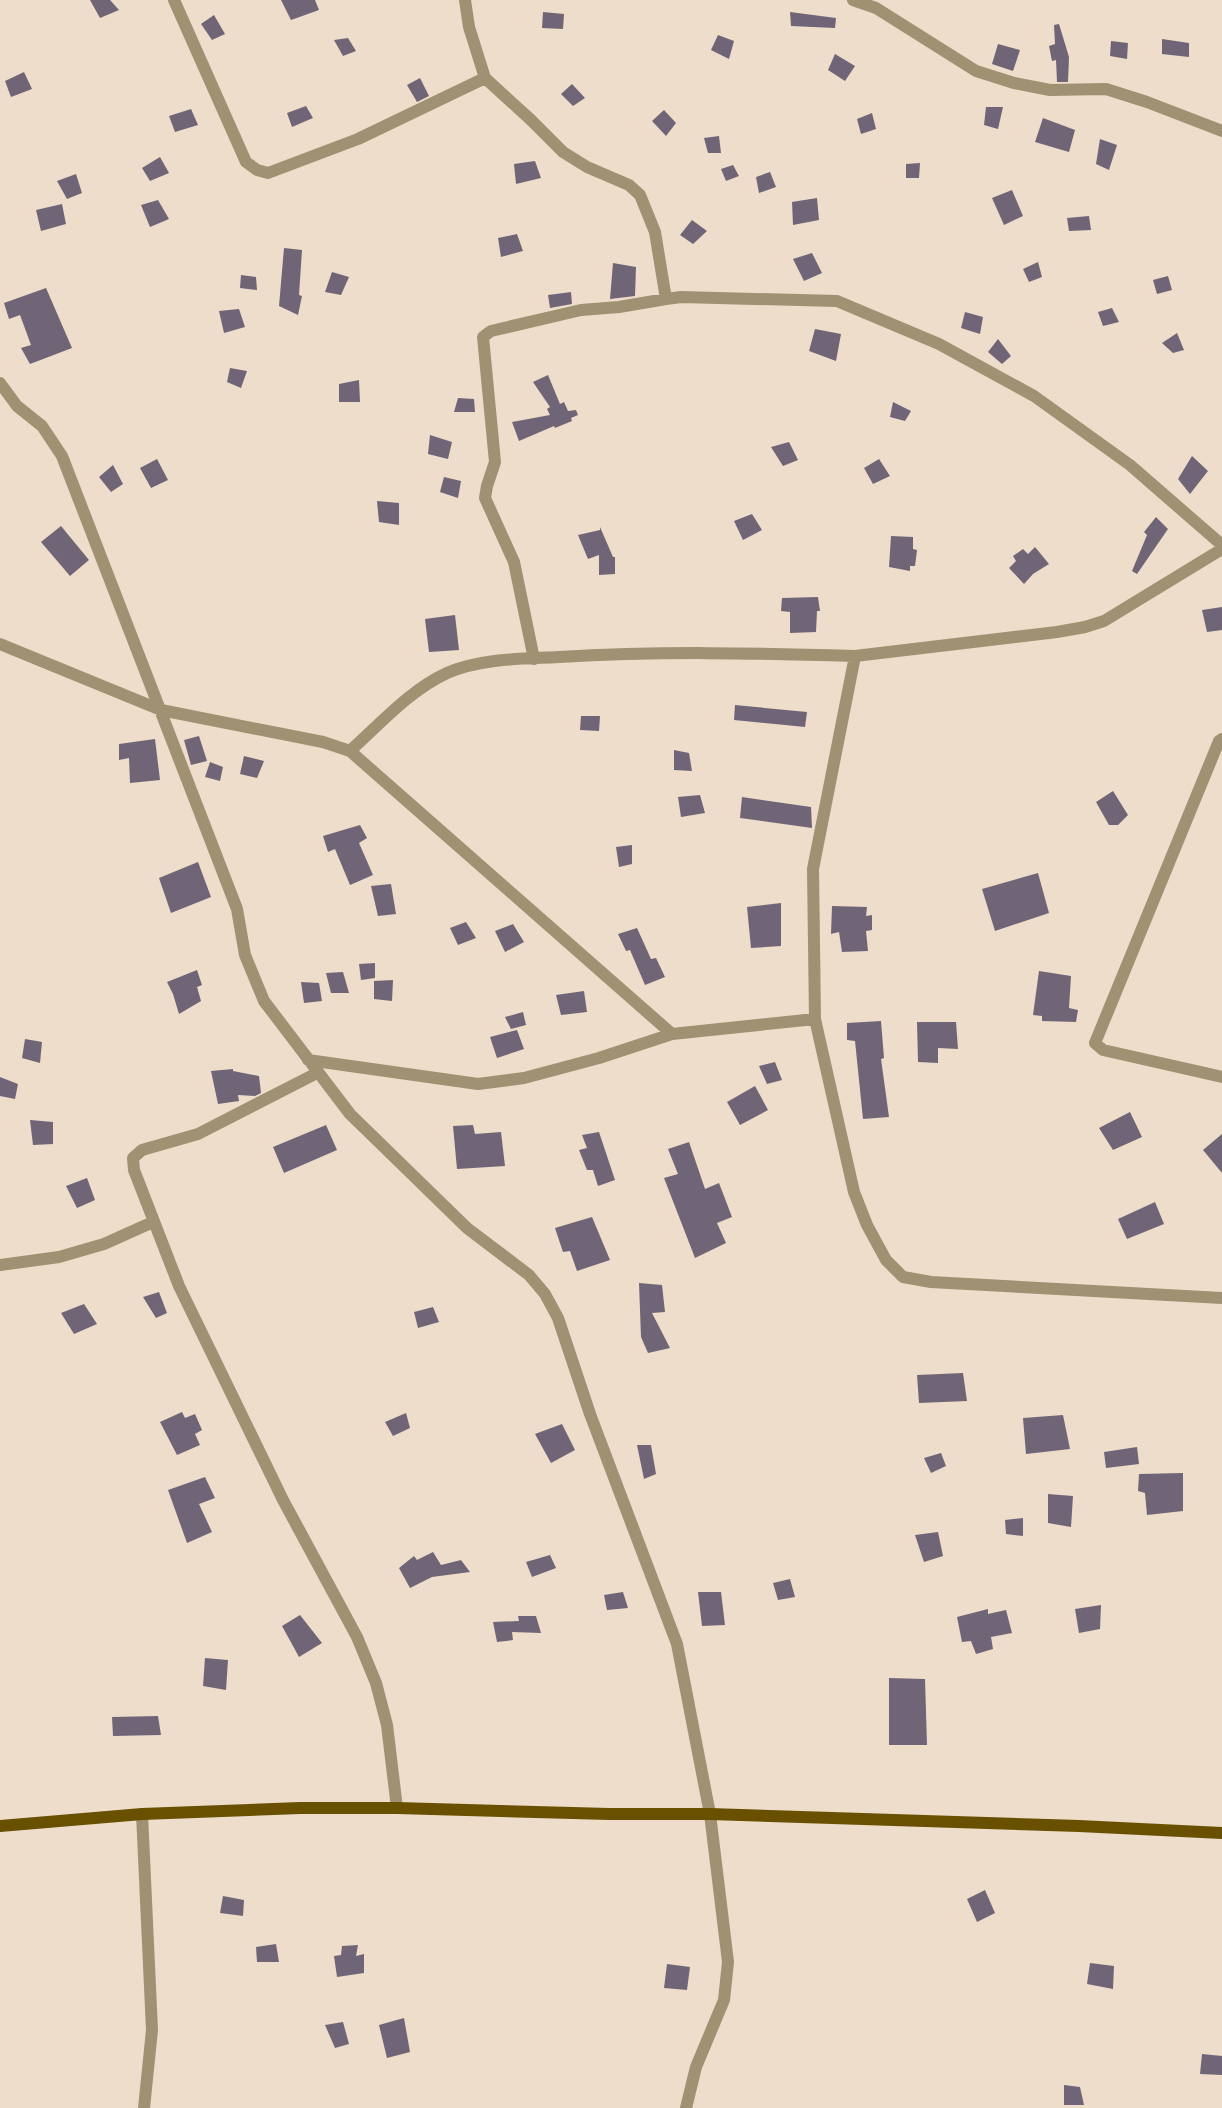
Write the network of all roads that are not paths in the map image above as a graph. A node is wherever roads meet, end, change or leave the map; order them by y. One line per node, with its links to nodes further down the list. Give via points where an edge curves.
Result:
1 (174, 0): 4 (street, via 246,162 256,170 268,173 358,139)
2 (465, 0): 4 (street, via 469,27)
3 (853, 0): 5 (street, via 876,8 976,71 1050,90 1106,90 1148,102)
4 (485, 78): 6 (street, via 563,152 587,167 629,185 640,195 654,232)
5 (1222, 131)
6 (666, 298): 8 (street, via 837,301 939,344 1034,396 1130,465); 11 (street, via 581,310 491,331 483,337 496,462 485,498 514,562)
7 (0, 384): 12 (street, via 17,406 42,426 62,456)
8 (1222, 547): 10 (street, via 1104,621 1085,627)
9 (0, 644): 12 (street)
10 (855, 656): 11 (street, via 686,653); 15 (street, via 812,869)
11 (534, 659): 14 (street, via 481,663 448,673 419,689)
12 (161, 710): 14 (street, via 323,742); 17 (street, via 237,909 245,955 264,1001)
13 (1222, 739): 19 (street, via 1095,1043 1103,1050)
14 (350, 751): 16 (street)
15 (815, 1019): 16 (street); 22 (street, via 854,1192 886,1260 903,1277 931,1282)
16 (672, 1034): 17 (street, via 524,1078 478,1084)
17 (308, 1060): 18 (street)
18 (317, 1073): 20 (street, via 198,1134 142,1150 133,1158 134,1170); 25 (street, via 350,1114 467,1228 529,1275 545,1294 558,1318 590,1414 677,1644)
19 (1222, 1077)
20 (153, 1222): 21 (street, via 77,1252); 23 (street, via 178,1286 283,1500 357,1637 376,1683 387,1725)
21 (0, 1265)
22 (1222, 1298)
23 (397, 1808): 24 (main road); 25 (main road)
24 (142, 1814): 26 (main road); 28 (street, via 152,2030)
25 (710, 1814): 27 (main road); 29 (street, via 728,1962 724,2000 696,2067)
26 (0, 1826)
27 (1222, 1833)
28 (144, 2108)
29 (686, 2108)

